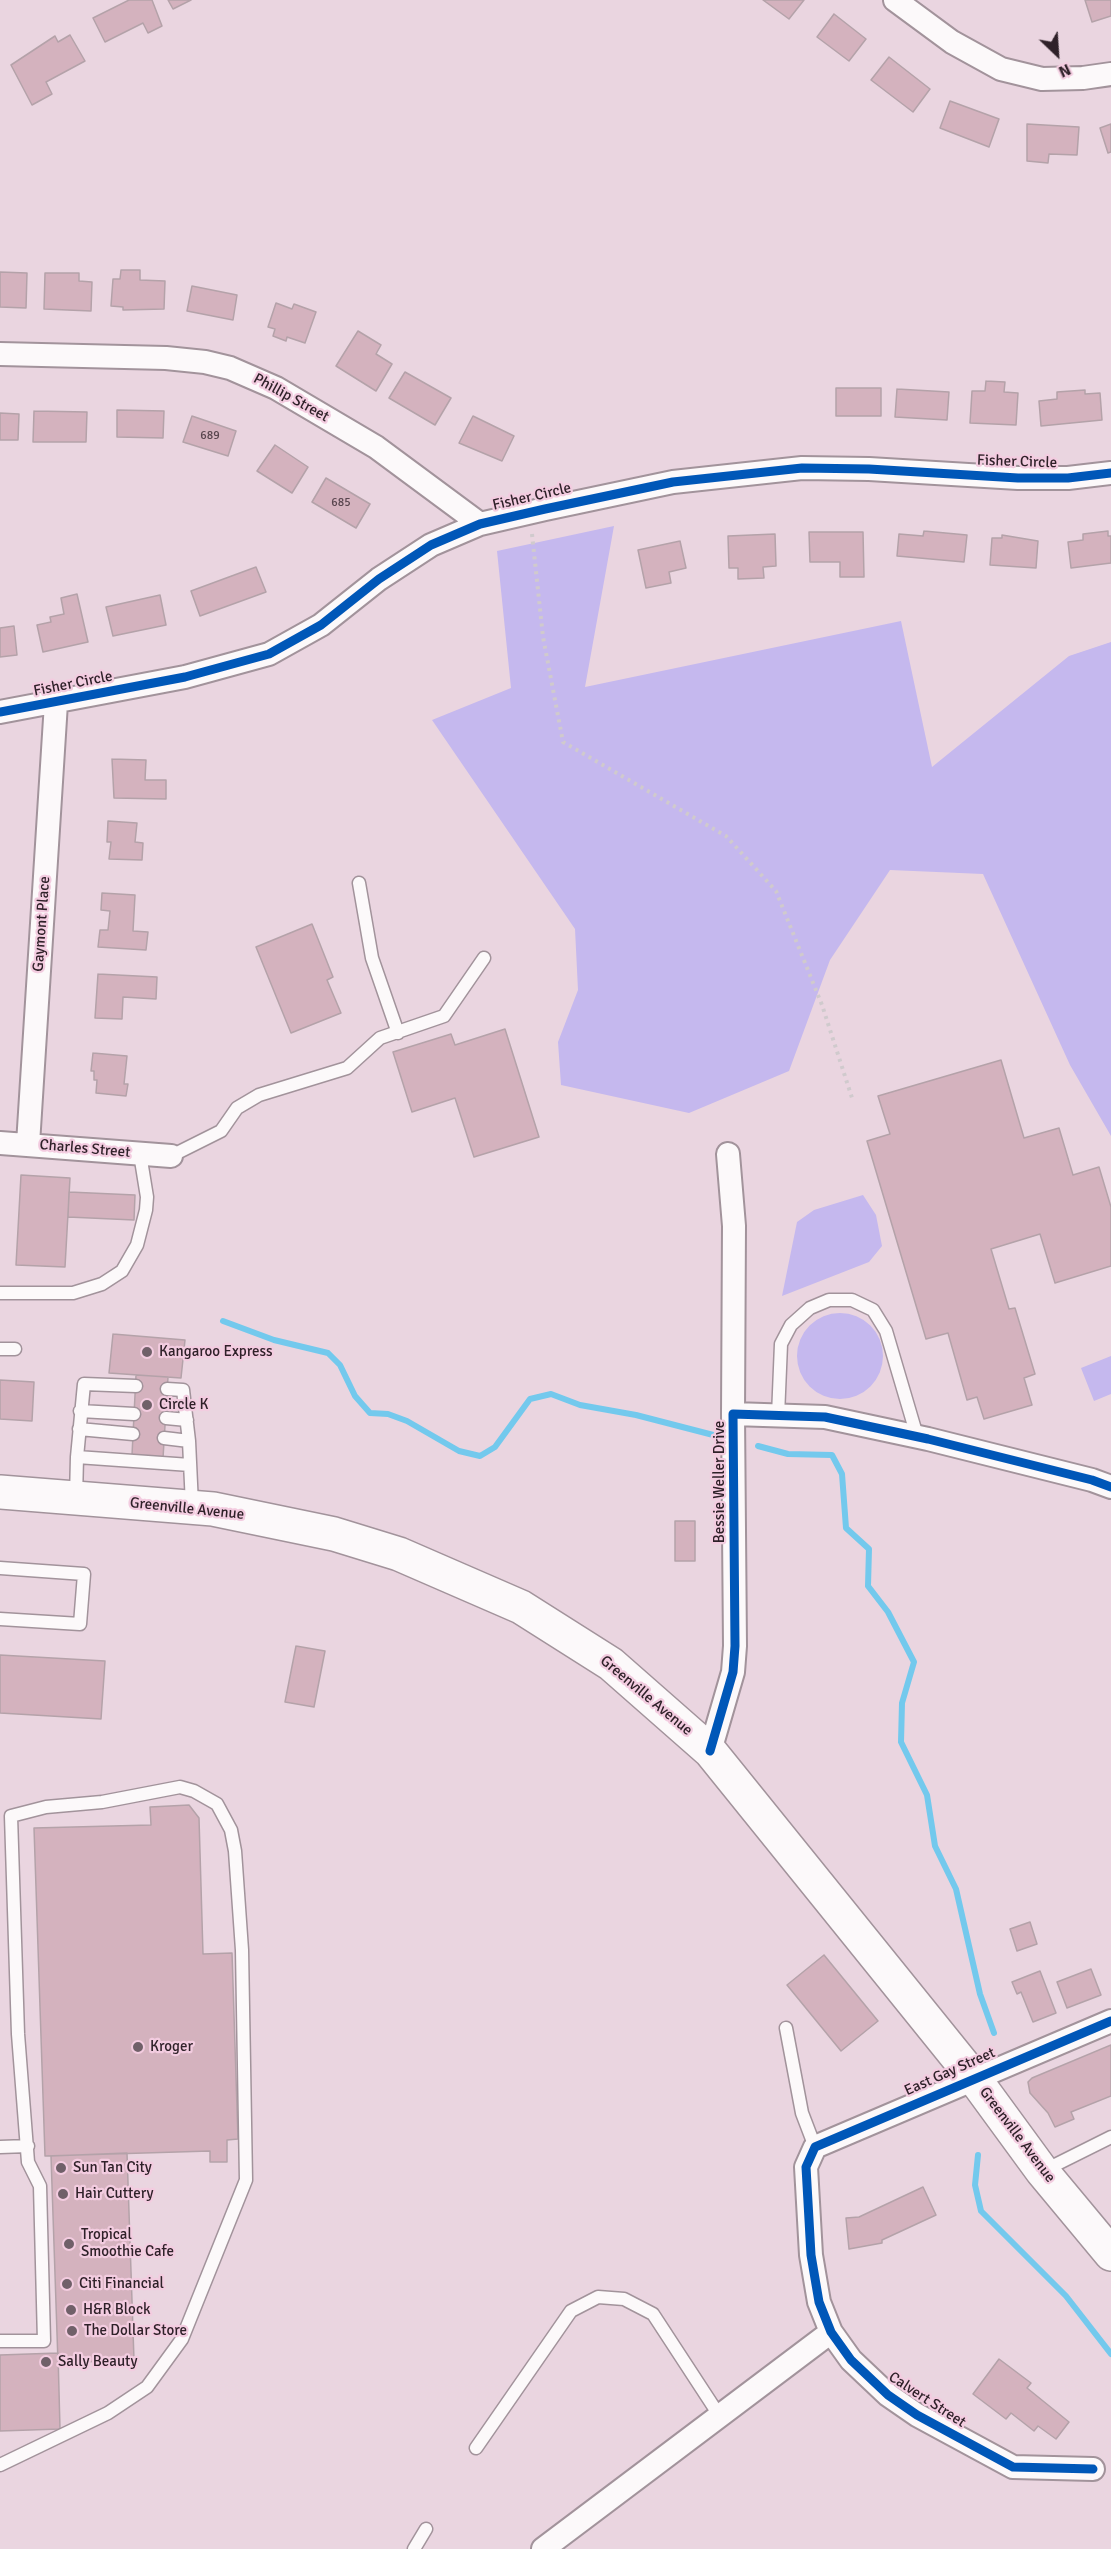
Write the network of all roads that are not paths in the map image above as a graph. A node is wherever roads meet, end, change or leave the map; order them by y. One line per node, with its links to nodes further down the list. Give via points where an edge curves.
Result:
1 (895, 0): 2 (street, via 952,42 1001,69 1042,79)
2 (1111, 74)
3 (0, 354): 5 (street, Phillip Street, via 166,358 230,368 276,388 376,447)
4 (1111, 472): 5 (street, Fisher Circle, via 1068,478 1018,478 802,468 673,482)
5 (480, 524): 6 (street, Fisher Circle, via 431,545 321,625 269,654 216,670)
6 (56, 703): 7 (street, Fisher Circle); 12 (street, Gaymont Place)
7 (0, 712)
8 (358, 883): 10 (lane, via 372,958)
9 (484, 958): 10 (lane, via 444,1016)
10 (398, 1033): 15 (lane, via 380,1038 347,1068 259,1095 237,1107 221,1131)
11 (0, 1143): 12 (street, Charles Street)
12 (28, 1144): 13 (street, Charles Street)
13 (140, 1154): 15 (street, Charles Street); 16 (lane, via 146,1210 137,1245 122,1271 96,1287 73,1293)
14 (728, 1154): 23 (street, via 734,1226)
15 (171, 1156)
16 (0, 1293)
17 (0, 1348): 18 (lane)
18 (15, 1348)
19 (136, 1386): 21 (lane, via 84,1384)
20 (168, 1389): 26 (lane, via 183,1390)
21 (80, 1411): 22 (lane); 27 (lane)
22 (134, 1414)
23 (733, 1414): 24 (street, Bessie Weller Drive); 40 (street, Bessie Weller Drive, via 735,1646 733,1672)
24 (778, 1416): 29 (street, Bessie Weller Drive, via 825,1417); 29 (lane, via 781,1344 791,1324 810,1308 829,1300 852,1300 873,1310 886,1331)
25 (166, 1418): 26 (lane)
26 (187, 1420): 31 (lane)
27 (80, 1429): 28 (lane); 32 (lane)
28 (133, 1434)
29 (917, 1436): 34 (street, Bessie Weller Drive)
30 (164, 1438): 31 (lane)
31 (189, 1441): 33 (lane)
32 (76, 1457): 33 (lane); 36 (lane)
33 (190, 1466): 37 (lane)
34 (1111, 1487)
35 (0, 1492): 36 (main road, Greenville Avenue)
36 (76, 1498): 37 (main road, Greenville Avenue)
37 (192, 1507): 40 (main road, Greenville Avenue, via 334,1534 399,1554 521,1607 611,1664)
38 (0, 1568): 39 (lane, via 84,1574 80,1624)
39 (0, 1619)
40 (710, 1751): 43 (main road, Greenville Avenue)
41 (1111, 2021): 43 (street, East Gay Street)
42 (786, 2028): 47 (lane)
43 (974, 2078): 47 (street, East Gay Street); 48 (main road, Greenville Avenue)
44 (1111, 2138): 48 (lane)
45 (28, 2146): 46 (lane); 51 (lane, via 28,2162 40,2186 44,2341); 54 (lane, via 18,2034 11,1816 180,1787 194,1791 217,1804 231,1830 235,1851 242,1950 246,2180 182,2339 147,2386 108,2413)
46 (0, 2147)
47 (812, 2153): 50 (street, Calvert Street, via 806,2167 811,2254 819,2302)
48 (1042, 2171): 49 (main road, Greenville Avenue)
49 (1104, 2240)
50 (831, 2332): 52 (street); 55 (street, Calvert Street, via 851,2360 879,2387 951,2435 1013,2467)
51 (0, 2341)
52 (719, 2415): 53 (lane, via 653,2314 624,2299 598,2297 571,2311); 58 (street)
53 (476, 2448)
54 (0, 2465)
55 (1093, 2469)
56 (426, 2529): 57 (lane)
57 (414, 2549)
58 (543, 2549)

